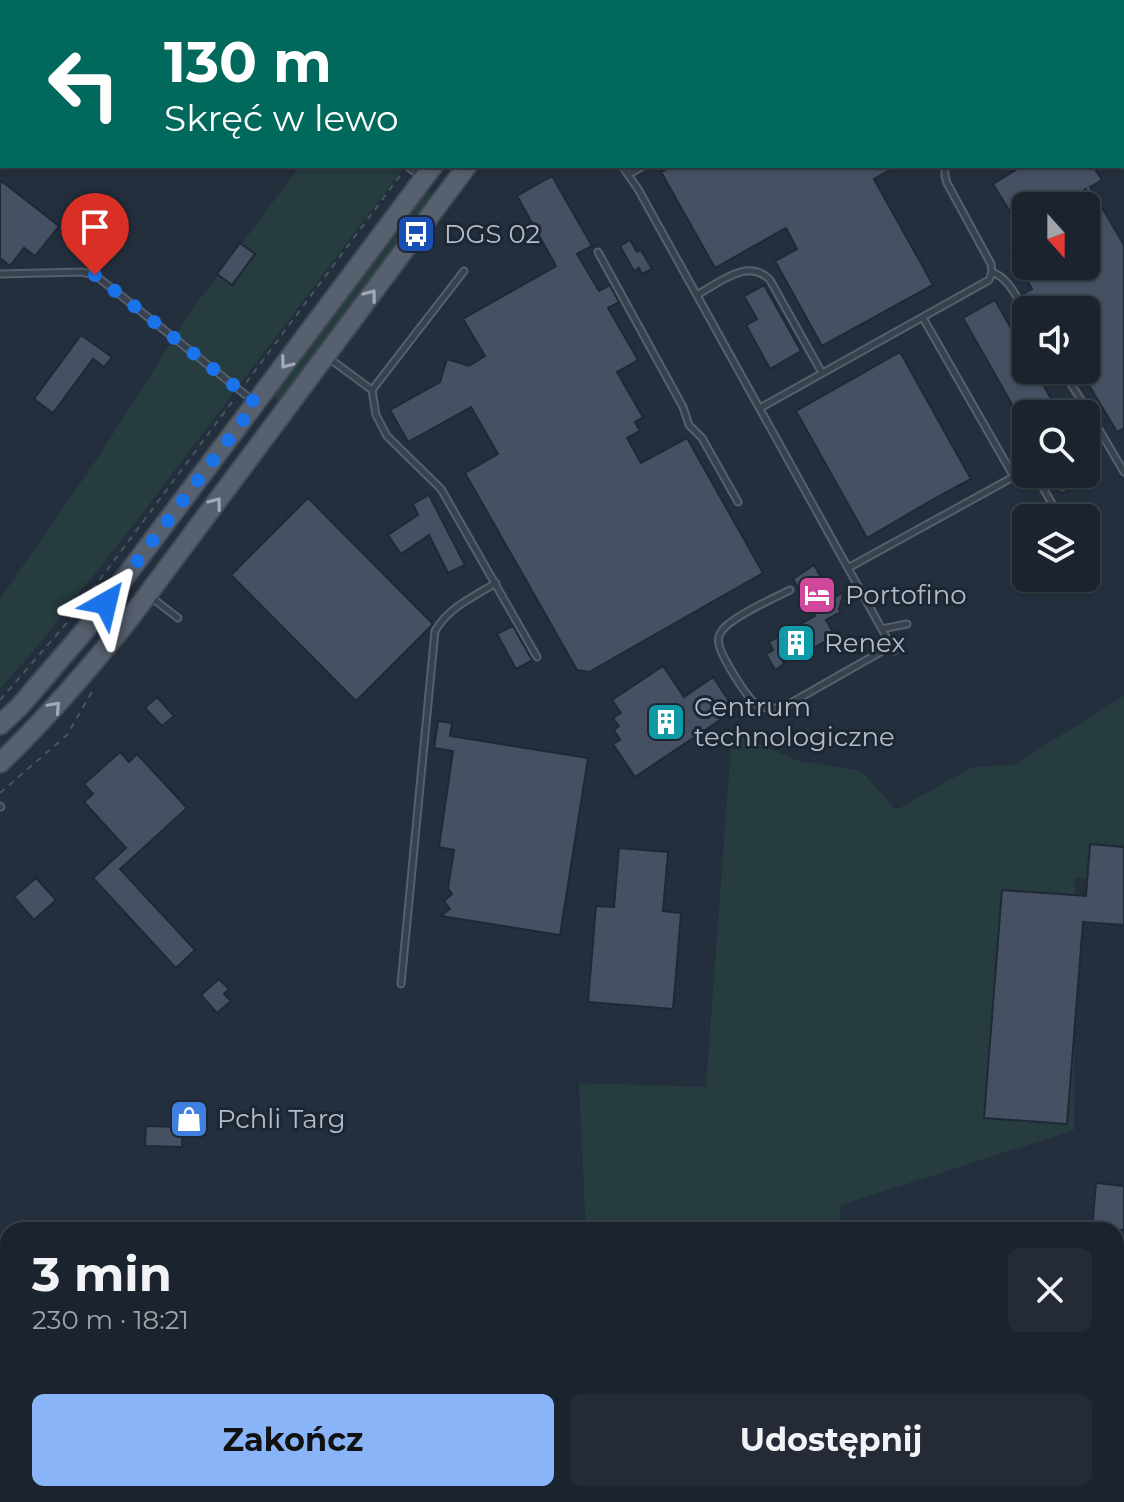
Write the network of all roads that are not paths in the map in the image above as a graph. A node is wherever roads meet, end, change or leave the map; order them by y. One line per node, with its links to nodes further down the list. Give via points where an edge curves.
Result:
1 (466, 168): 7 (main road)
2 (624, 168): 6 (lane)
3 (640, 168): 6 (lane)
4 (945, 168): 10 (lane, via 947,183)
5 (429, 172): 7 (lane); 18 (main road, one-way to 18)
6 (629, 174): 12 (lane)
7 (446, 194): 15 (main road, one-way to 7)
8 (598, 252): 25 (lane, via 689,425)
9 (464, 271): 17 (lane)
10 (992, 272): 13 (lane, via 1006,280); 14 (lane, via 986,282)
11 (0, 274): 18 (lane, via 95,275)
12 (697, 295): 16 (lane, via 742,271 761,272); 19 (lane)
13 (1016, 296)
14 (923, 317): 16 (lane); 23 (lane)
15 (326, 356): 17 (lane); 20 (main road)
16 (822, 373): 19 (lane)
17 (372, 390): 27 (lane, via 387,436 441,489)
18 (256, 403): 20 (lane); 34 (main road, via 87,628)
19 (760, 408): 26 (lane)
20 (278, 420): 29 (main road, one-way to 20)
21 (1100, 431): 22 (lane)
22 (1124, 472)
23 (1012, 473)
24 (1012, 478): 26 (lane)
25 (738, 502)
26 (848, 568): 32 (lane)
27 (496, 583): 33 (lane); 36 (lane, via 443,617 435,631)
28 (790, 590): 32 (lane, via 720,633 722,652 751,700 761,707 789,704 893,648)
29 (147, 594): 30 (lane); 35 (main road, one-way to 29, via 52,712)
30 (178, 618)
31 (907, 624): 32 (lane)
32 (882, 629)
33 (537, 657)
34 (0, 725)
35 (0, 763)
36 (401, 984)

